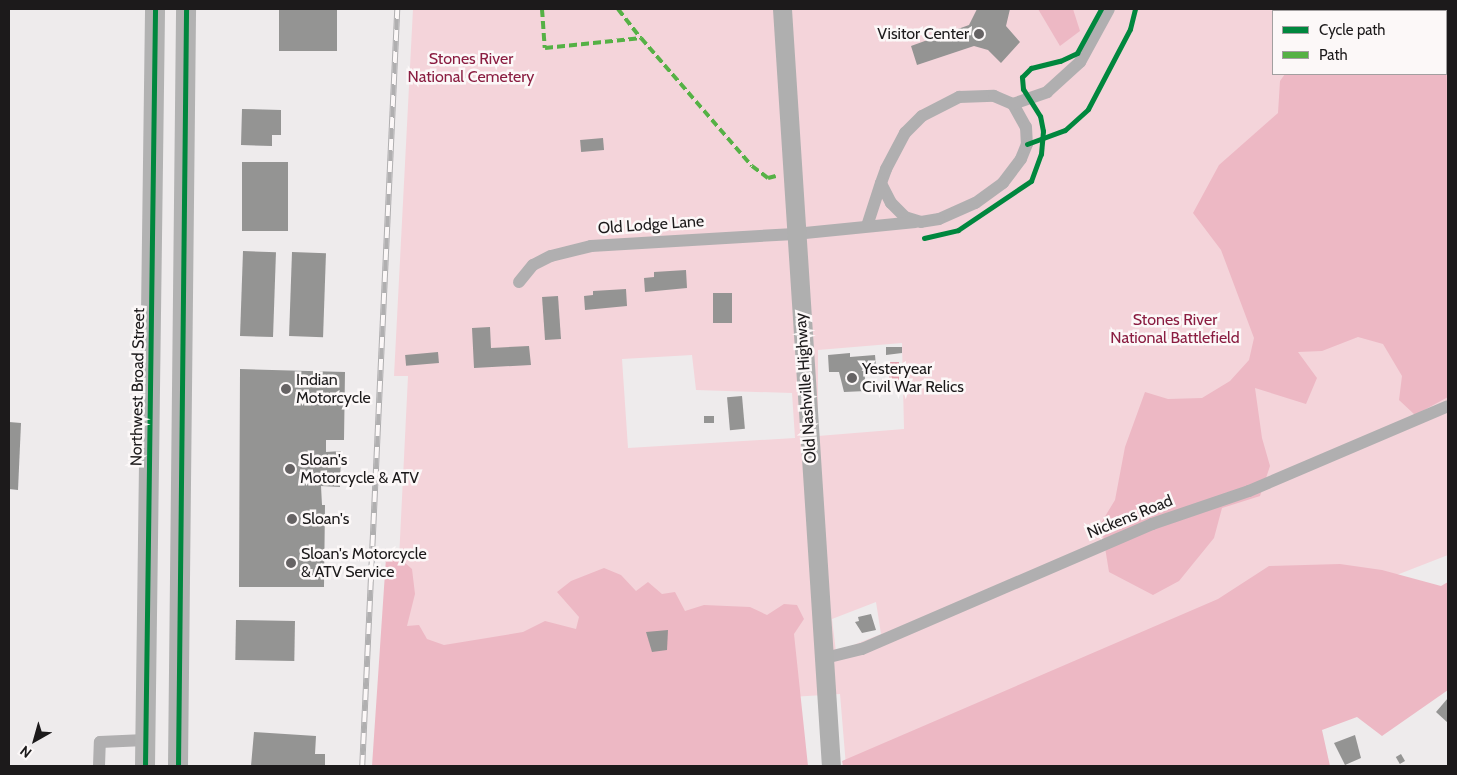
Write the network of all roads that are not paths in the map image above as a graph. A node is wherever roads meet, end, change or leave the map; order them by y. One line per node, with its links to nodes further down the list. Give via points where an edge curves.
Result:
1 (155, 9): 11 (main road, Northwest Broad Street)
2 (186, 9): 10 (main road)
3 (782, 9): 9 (main road, Old Nashville Highway)
4 (1109, 9): 5 (street, via 1088,51 1072,72 1047,92)
5 (1013, 104): 6 (street, via 994,96 977,94 959,97 935,108 905,133); 7 (street, via 1026,127 1027,144 1012,173 957,214)
6 (881, 184): 7 (street, via 891,203 905,217); 8 (street)
7 (921, 222): 8 (street, Old Lodge Lane)
8 (867, 226): 9 (street, Old Lodge Lane)
9 (796, 234): 12 (street, Old Lodge Lane, via 591,246 533,264); 16 (main road, Old Nashville Highway)
10 (182, 235): 11 (main road); 14 (main road)
11 (153, 236): 15 (main road, Northwest Broad Street)
12 (520, 282)
13 (1448, 406): 16 (street, Nickens Road, via 1249,491 1152,524 862,650)
14 (181, 559): 15 (main road); 18 (main road)
15 (149, 560): 17 (main road, Northwest Broad Street)
16 (825, 658): 22 (main road, Old Nashville Highway)
17 (145, 740): 18 (main road); 19 (street, via 100,742); 20 (main road, Northwest Broad Street)
18 (178, 740): 21 (main road)
19 (99, 766)
20 (145, 766)
21 (178, 766)
22 (831, 766)

